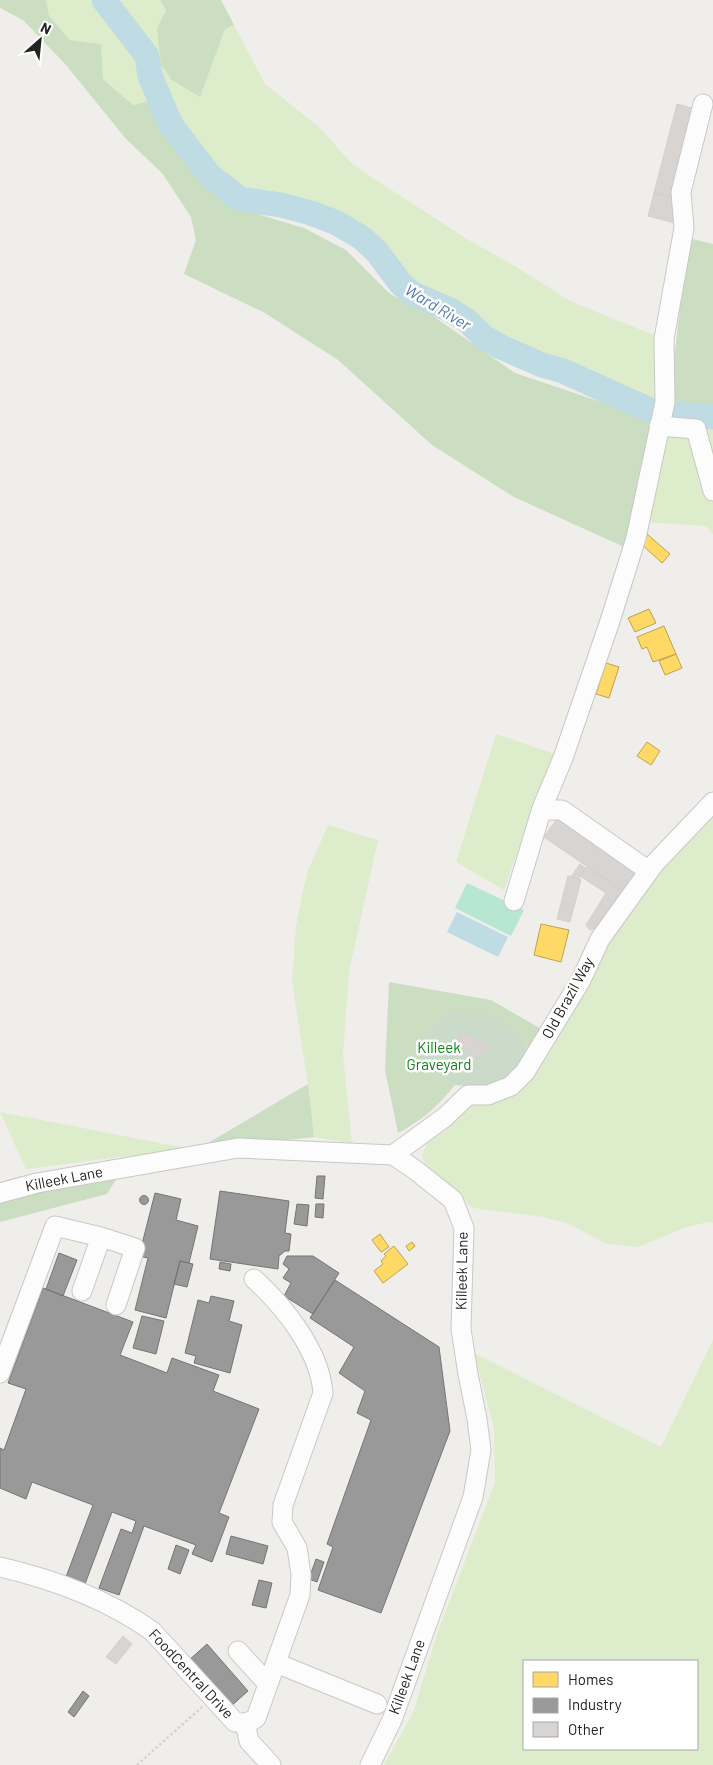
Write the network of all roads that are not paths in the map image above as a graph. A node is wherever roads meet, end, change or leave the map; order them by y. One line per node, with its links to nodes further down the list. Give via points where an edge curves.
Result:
1 (703, 104): 2 (street, via 681,192 684,228 664,339)
2 (662, 415): 3 (street); 6 (street, via 633,547 563,758)
3 (704, 430): 4 (street)
4 (713, 491)
5 (713, 802): 7 (street, Old Brazil Way)
6 (542, 808): 7 (street, via 562,810); 8 (street)
7 (649, 871): 9 (street, Old Brazil Way, via 600,939 581,980 525,1072 511,1086 488,1095 468,1095)
8 (514, 901)
9 (393, 1155): 10 (street, Killeek Lane, via 238,1148 37,1183); 23 (street, Killeek Lane, via 453,1200 464,1228 461,1329 481,1450 473,1497 392,1720)
10 (0, 1193)
11 (101, 1237): 13 (street); 14 (street, via 135,1248); 15 (street, via 55,1226)
12 (254, 1279): 18 (street, FoodCentral Drive, via 295,1324 313,1356 323,1393 283,1505 282,1522 297,1548 301,1574 300,1595)
13 (82, 1291)
14 (116, 1305)
15 (0, 1372)
16 (0, 1567): 21 (street, FoodCentral Drive, via 35,1575 136,1620 152,1631 235,1722)
17 (238, 1651): 19 (street)
18 (276, 1663): 19 (street, FoodCentral Drive); 20 (street)
19 (268, 1684): 21 (street, FoodCentral Drive, via 256,1718)
20 (378, 1704)
21 (245, 1723): 22 (street, FoodCentral Drive, via 249,1741)
22 (271, 1765)
23 (370, 1765)

